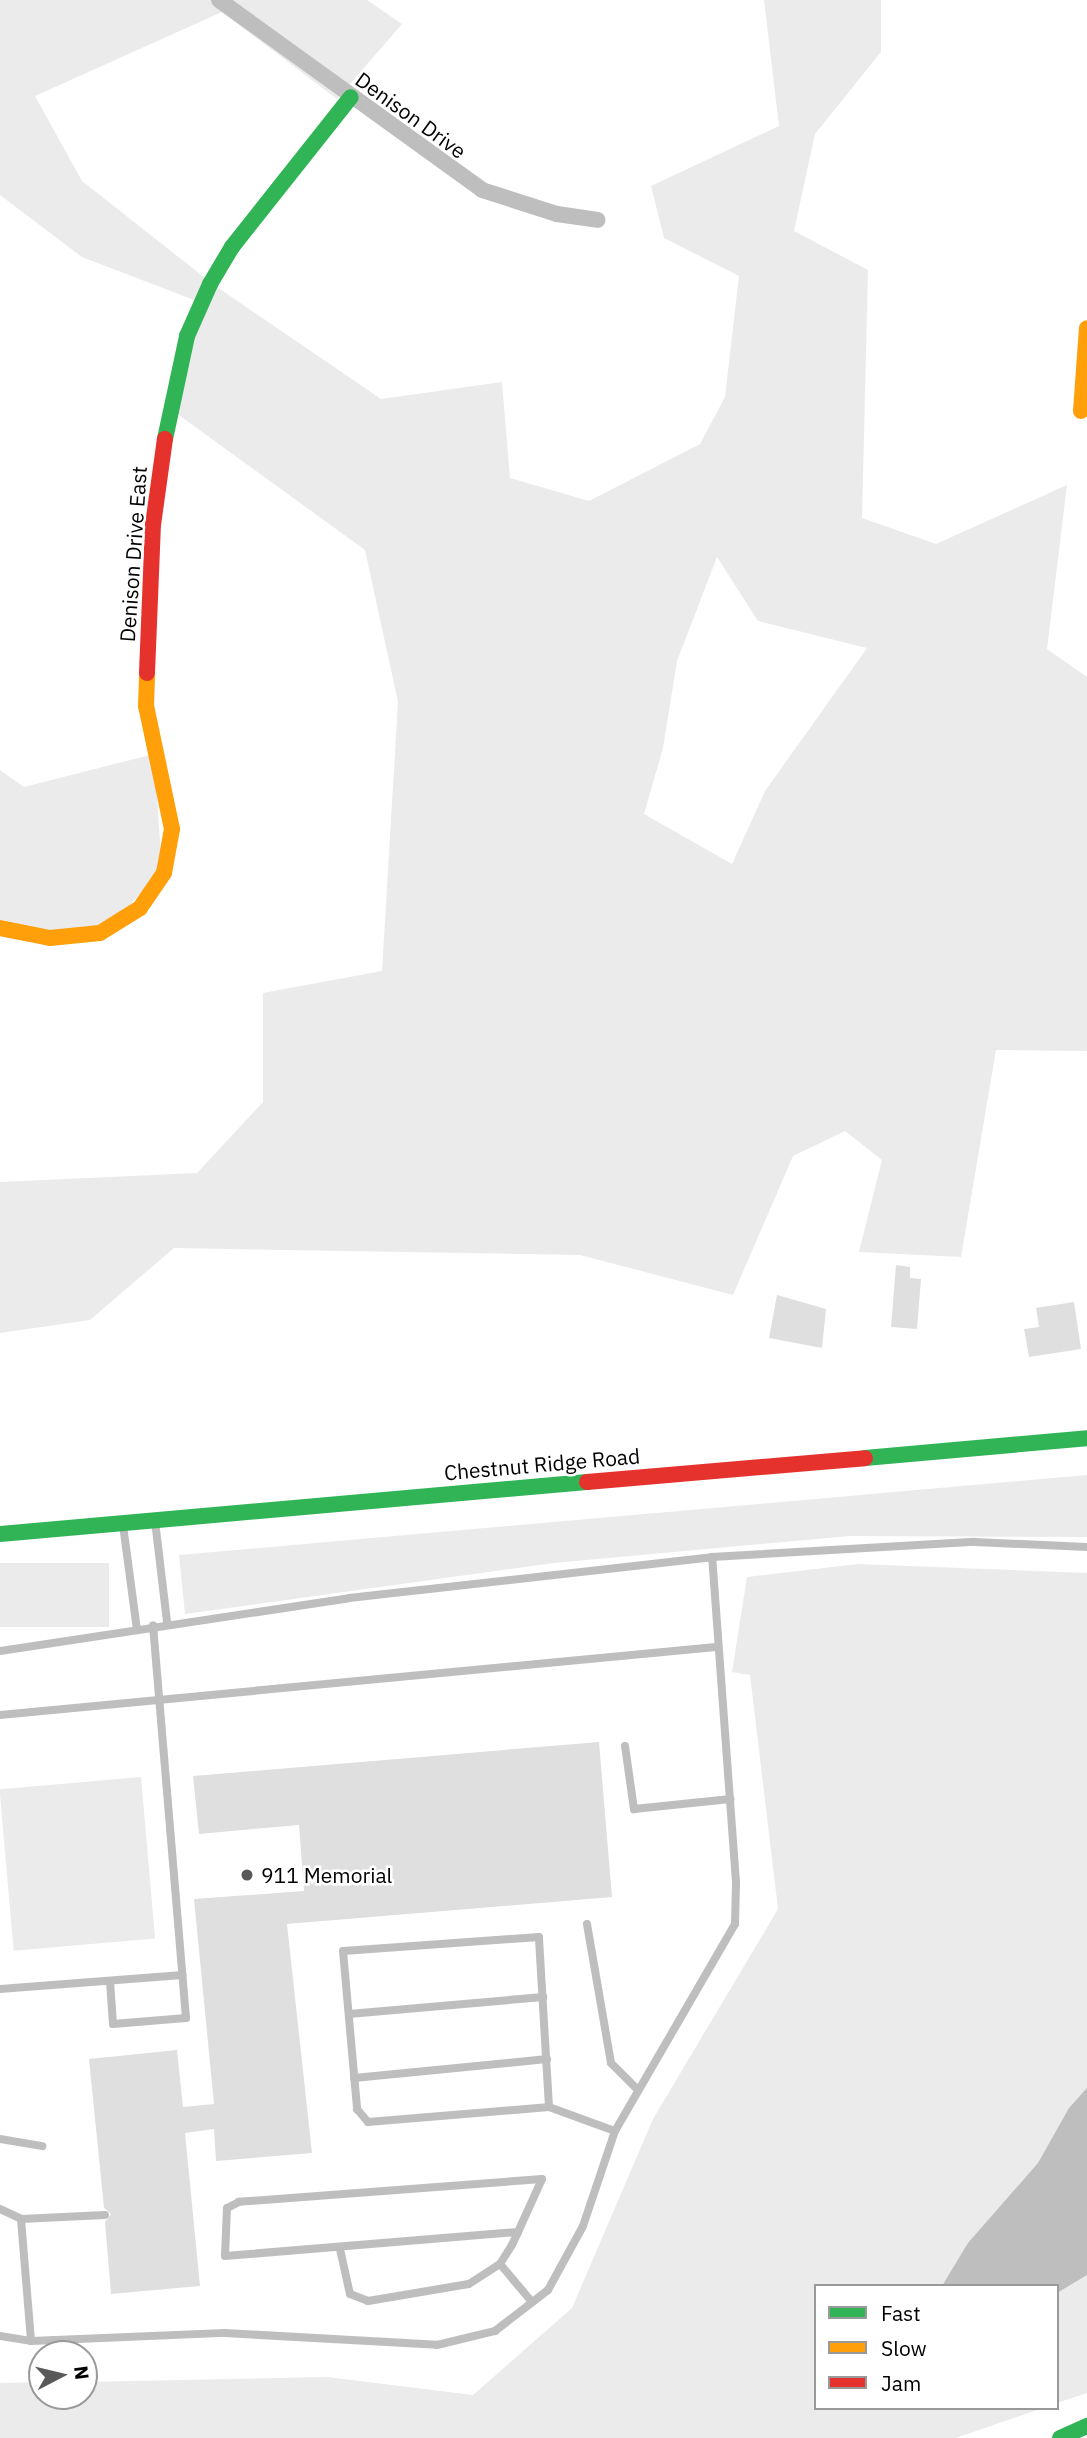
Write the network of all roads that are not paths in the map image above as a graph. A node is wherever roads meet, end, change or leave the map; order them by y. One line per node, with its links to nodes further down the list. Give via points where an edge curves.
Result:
1 (219, 0): 2 (street, Denison Drive)
2 (351, 97): 3 (street, Denison Drive, via 482,190 557,214); 6 (main road, Denison Drive East, via 232,247 198,310 182,353 158,472 149,587 146,706 172,830 164,873 139,908 100,933 50,938)
3 (598, 220)
4 (1087, 328): 5 (main road)
5 (1081, 411)
6 (0, 928)
7 (1087, 1438): 8 (main road, Chestnut Ridge Road)
8 (155, 1520): 9 (main road, Chestnut Ridge Road); 13 (lane)
9 (123, 1522): 10 (main road, Chestnut Ridge Road); 15 (lane)
10 (0, 1534)
11 (1087, 1547): 12 (lane, via 975,1542)
12 (712, 1557): 13 (lane, via 494,1579); 16 (lane)
13 (167, 1622): 14 (lane)
14 (153, 1625): 15 (lane); 18 (lane)
15 (137, 1630): 17 (lane)
16 (716, 1647): 18 (lane); 21 (lane)
17 (0, 1651)
18 (163, 1697): 19 (lane); 23 (lane)
19 (0, 1715)
20 (625, 1746): 21 (lane, via 634,1809)
21 (730, 1799): 30 (lane, via 735,1924 678,2031)
22 (587, 1924): 30 (lane, via 611,2063)
23 (183, 1975): 24 (lane); 24 (lane, via 186,2018 174,2019 113,2024)
24 (110, 1981): 25 (lane)
25 (0, 1989)
26 (543, 1997): 27 (lane); 27 (lane, via 539,1937 343,1951); 28 (lane)
27 (349, 2014): 29 (lane)
28 (547, 2059): 29 (lane); 31 (lane)
29 (355, 2078): 31 (lane, via 357,2109 369,2122)
30 (638, 2090): 32 (lane)
31 (549, 2107): 32 (lane)
32 (615, 2131): 41 (lane, via 598,2188 564,2267)
33 (0, 2139): 34 (lane)
34 (42, 2146)
35 (0, 2209): 37 (lane)
36 (105, 2215): 37 (lane)
37 (21, 2219): 43 (lane)
38 (518, 2232): 39 (lane); 39 (lane, via 542,2179 239,2202 227,2208 225,2256); 40 (lane)
39 (340, 2249): 40 (lane, via 350,2294 368,2301 469,2284)
40 (500, 2264): 41 (lane)
41 (532, 2302): 44 (lane, via 495,2331 437,2345 225,2333)
42 (0, 2336): 45 (lane)
43 (31, 2340)
44 (74, 2340)
45 (28, 2341)
46 (1087, 2426): 47 (main road)
47 (1060, 2438)

